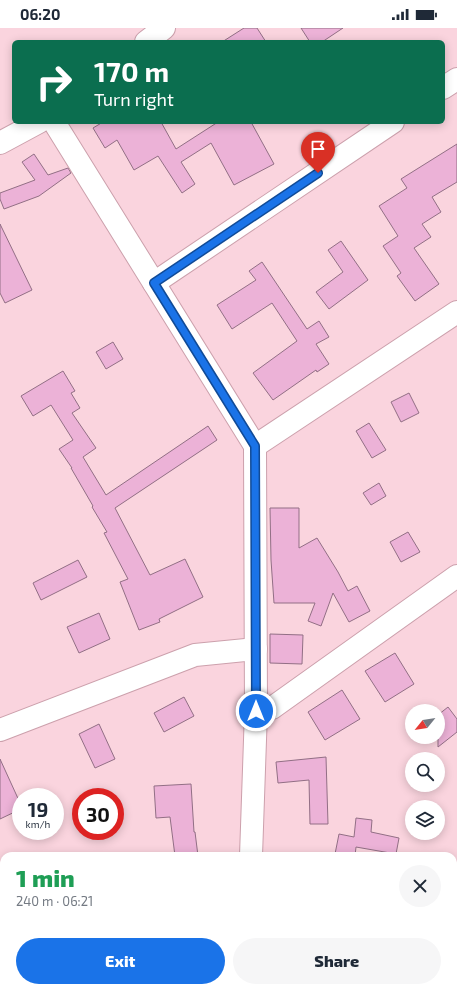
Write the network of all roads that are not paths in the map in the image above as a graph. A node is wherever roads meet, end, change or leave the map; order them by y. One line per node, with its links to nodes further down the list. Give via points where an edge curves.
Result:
1 (164, 28): 2 (street)
2 (149, 40)
3 (457, 79): 4 (street)
4 (445, 87)
5 (35, 124): 8 (street)
6 (55, 124): 9 (street)
7 (390, 124): 9 (street)
8 (0, 143)
9 (154, 283): 11 (street)
10 (457, 312): 11 (street)
11 (255, 446): 13 (street)
12 (457, 576): 14 (street, via 272,708)
13 (256, 649): 14 (street); 15 (street, via 195,655)
14 (256, 711): 16 (street)
15 (0, 730)
16 (250, 852)

